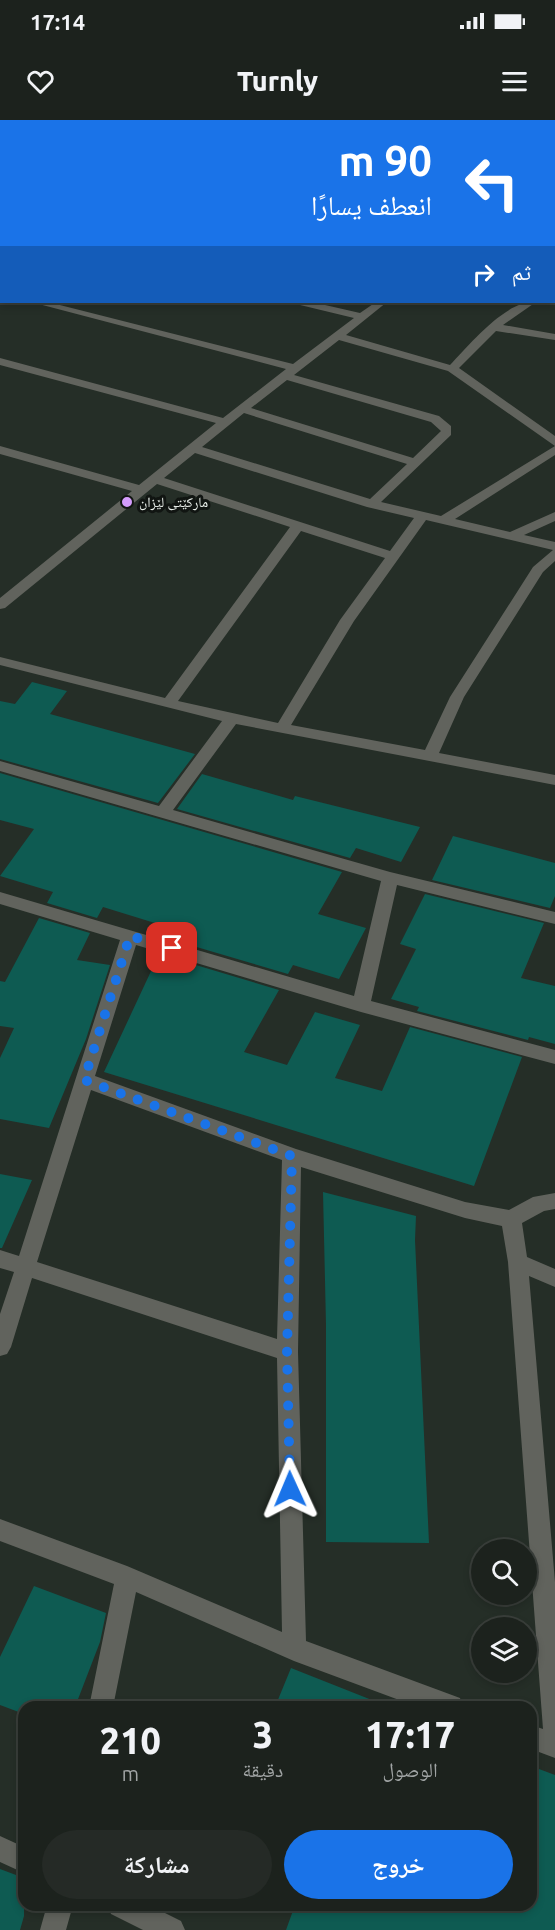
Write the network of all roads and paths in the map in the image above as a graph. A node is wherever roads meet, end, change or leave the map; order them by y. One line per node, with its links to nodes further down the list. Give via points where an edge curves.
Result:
1 (41, 303): 11 (street)
2 (304, 303): 5 (street)
3 (381, 303): 5 (street)
4 (529, 303): 6 (street)
5 (362, 317): 7 (street)
6 (493, 327): 8 (street); 10 (street)
7 (336, 336): 10 (street); 11 (street)
8 (555, 337)
9 (0, 361): 13 (street)
10 (452, 369): 14 (street)
11 (290, 372): 12 (street); 18 (street, via 435,419 446,426 447,432)
12 (242, 409): 13 (street); 18 (street)
13 (225, 422): 15 (street)
14 (555, 442)
15 (193, 448): 19 (street); 21 (street)
16 (0, 450): 20 (street)
17 (555, 450): 24 (street)
18 (414, 462): 21 (street)
19 (155, 479): 20 (street); 25 (street)
20 (141, 490): 30 (street)
21 (372, 504): 22 (street)
22 (422, 516): 24 (street); 29 (street)
23 (555, 516): 26 (street)
24 (444, 520): 26 (street)
25 (298, 526): 29 (street); 32 (street)
26 (513, 536): 27 (street)
27 (555, 546)
28 (555, 553): 35 (street, via 538,570 458,697)
29 (392, 556): 34 (street, via 347,620)
30 (0, 605)
31 (0, 661): 32 (street)
32 (168, 704): 33 (street)
33 (232, 719): 34 (street); 38 (street)
34 (282, 728): 35 (street)
35 (430, 756): 37 (street)
36 (0, 766): 38 (street)
37 (555, 780)
38 (162, 813): 39 (street)
39 (390, 878): 41 (street); 43 (street)
40 (0, 898): 42 (street)
41 (555, 918)
42 (130, 936): 43 (street); 45 (street)
43 (361, 1005): 44 (street)
44 (555, 1057)
45 (84, 1080): 46 (street); 51 (street)
46 (292, 1156): 48 (street, via 465,1210); 54 (street)
47 (555, 1201): 48 (street, via 540,1203)
48 (511, 1219): 50 (street)
49 (0, 1259): 51 (street)
50 (518, 1262): 52 (street); 60 (street)
51 (25, 1267): 53 (street); 54 (street)
52 (555, 1278)
53 (0, 1347)
54 (287, 1352): 57 (street)
55 (0, 1530): 56 (street)
56 (127, 1577): 57 (street); 58 (street)
57 (294, 1649): 59 (street)
58 (102, 1701)
59 (435, 1701)
60 (555, 1730)
61 (537, 1739): 62 (street)
62 (555, 1746)
63 (0, 1848): 64 (street)
64 (18, 1857)
65 (58, 1911): 67 (street)
66 (132, 1911): 68 (street)
67 (53, 1930)
68 (172, 1930)

